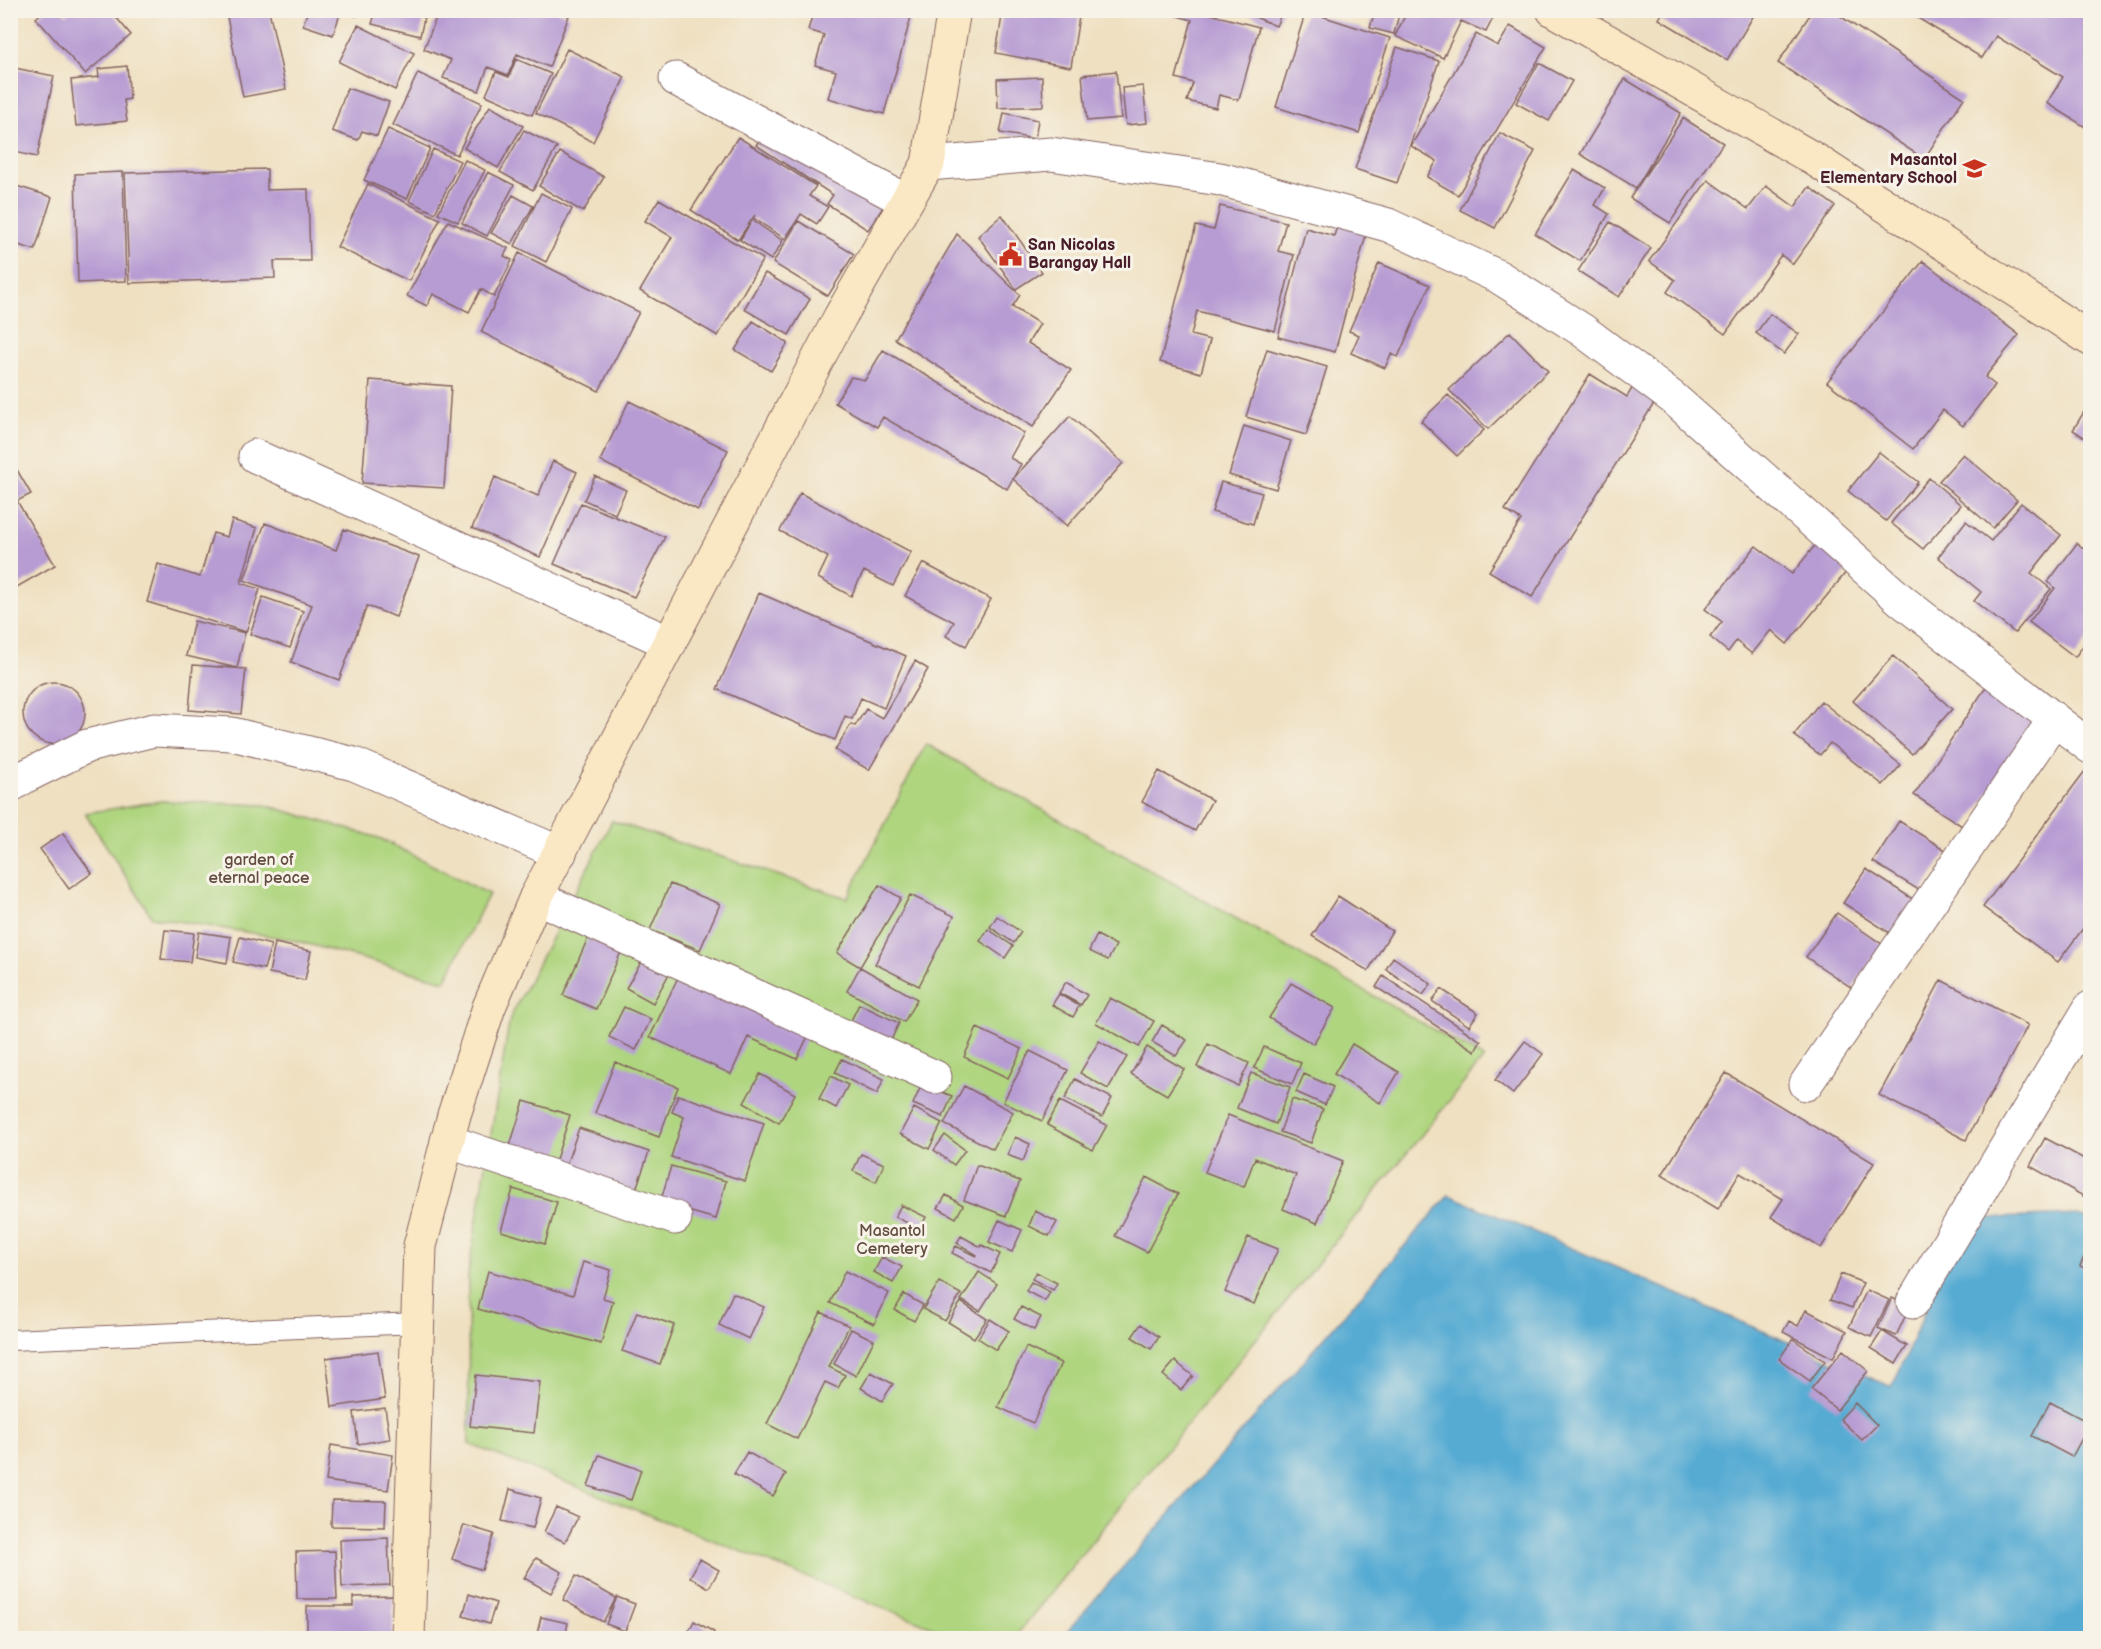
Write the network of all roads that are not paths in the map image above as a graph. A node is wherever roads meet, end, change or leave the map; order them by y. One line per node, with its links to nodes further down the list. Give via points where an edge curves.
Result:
1 (954, 10): 4 (street)
2 (1553, 10): 6 (street, via 1814,159)
3 (676, 79): 5 (street)
4 (928, 164): 5 (street); 9 (street, via 1051,154 1220,179 1388,225 1499,277 1582,330 1673,398 1902,601)
5 (906, 201): 8 (street, via 840,316)
6 (2091, 339)
7 (255, 456): 8 (street)
8 (670, 643): 12 (street)
9 (2054, 720): 10 (street); 16 (street)
10 (2091, 747)
11 (10, 786): 12 (street, via 87,746 154,730 232,734 354,764)
12 (560, 853): 13 (street)
13 (536, 897): 15 (street); 17 (street, via 489,1007)
14 (2091, 1008): 19 (street)
15 (935, 1077)
16 (1806, 1084)
17 (447, 1141): 18 (street); 20 (street, via 420,1246)
18 (675, 1218)
19 (1913, 1302)
20 (418, 1323): 21 (lane); 22 (street)
21 (10, 1340)
22 (408, 1638)

